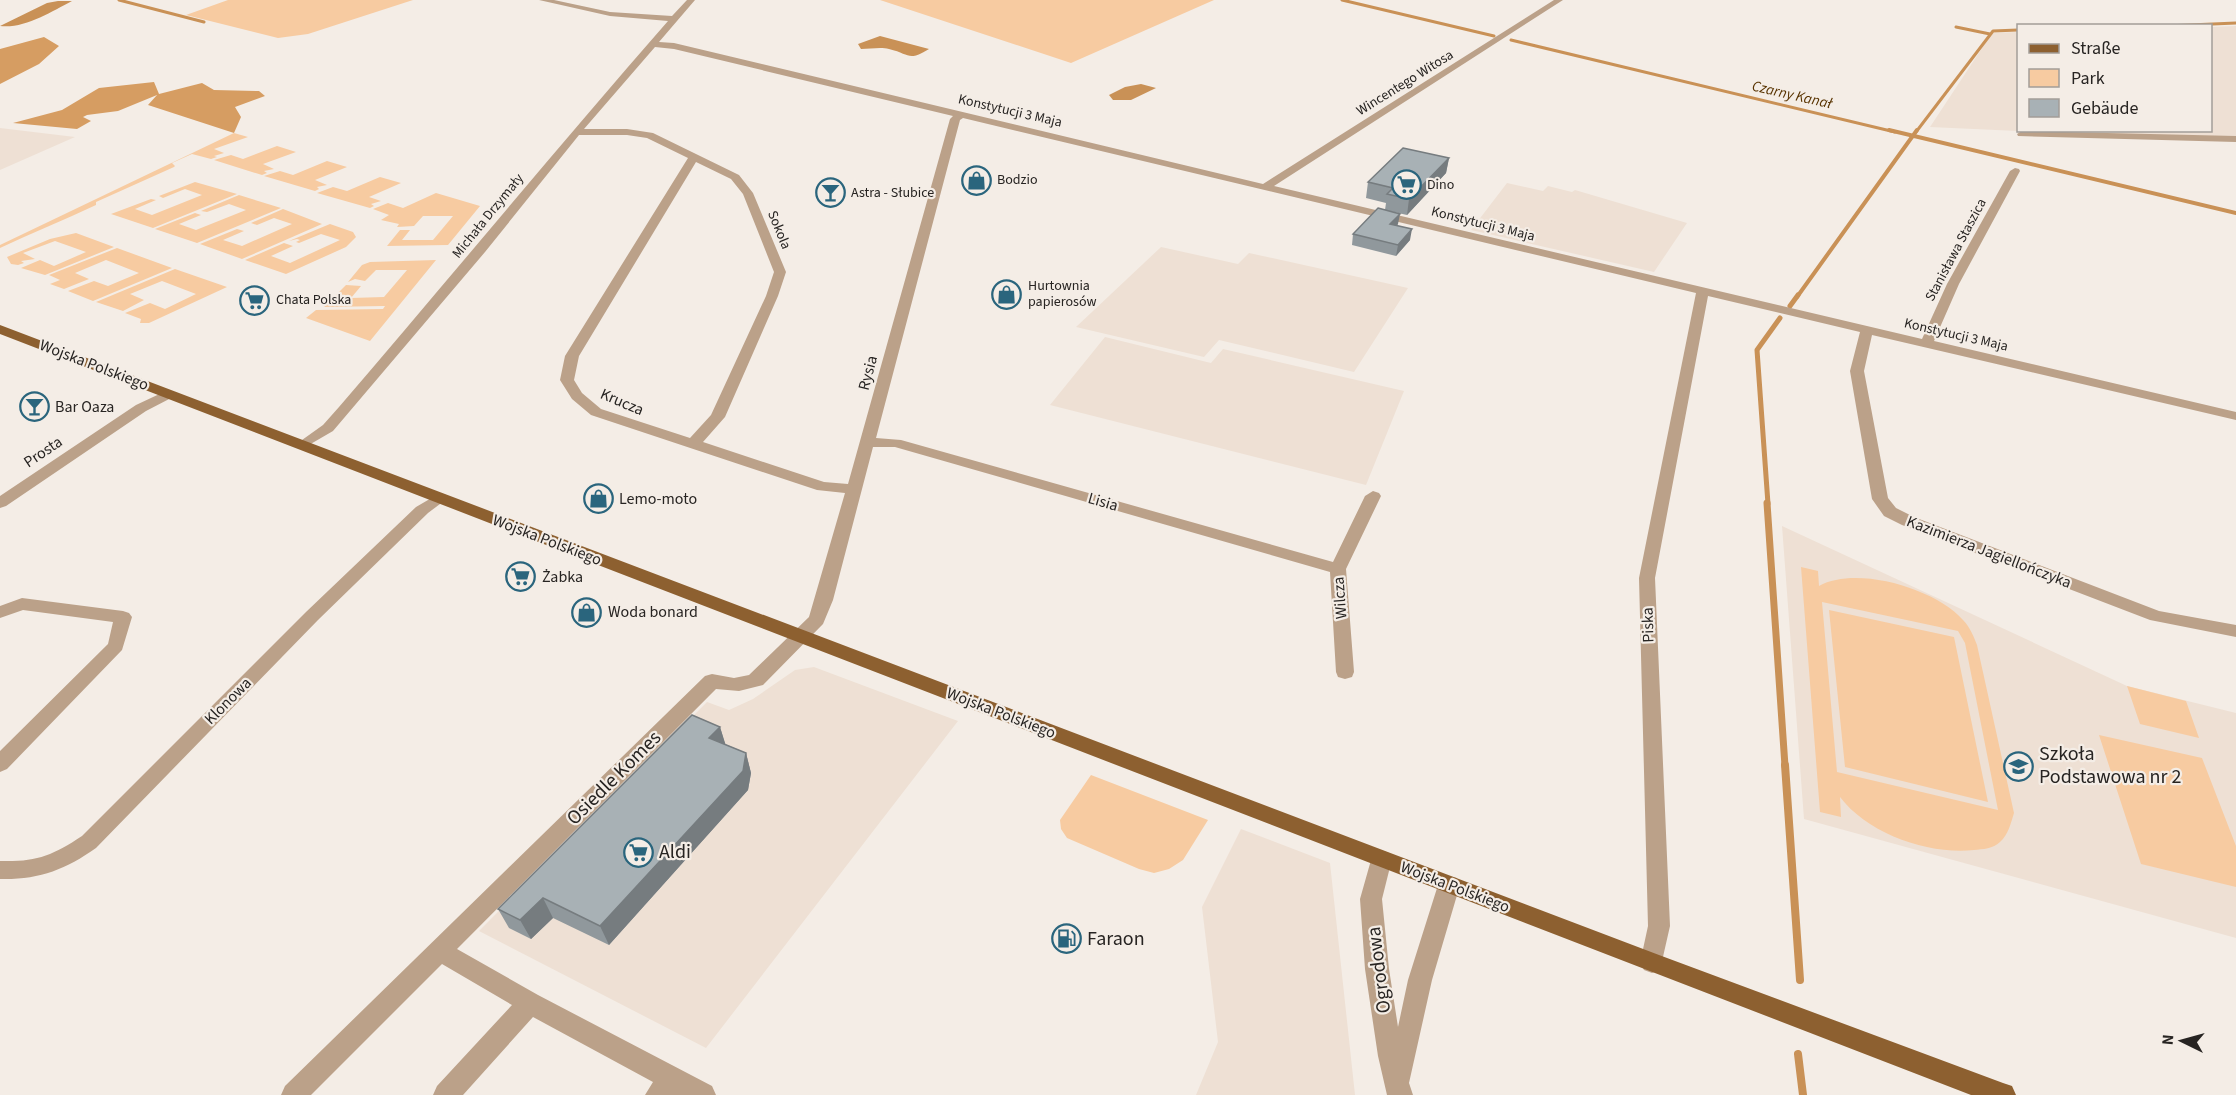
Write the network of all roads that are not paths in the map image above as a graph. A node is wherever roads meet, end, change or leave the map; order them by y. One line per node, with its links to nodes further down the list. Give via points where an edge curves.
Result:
1 (543, 0): 4 (street, via 610,14)
2 (691, 0): 4 (street, Michała Drzymały)
3 (1559, 0): 12 (street, Wincentego Witosa)
4 (675, 19): 5 (street, Michała Drzymały)
5 (653, 44): 6 (street, Konstytucji 3 Maja); 7 (street, Michała Drzymały)
6 (961, 115): 12 (street, Konstytucji 3 Maja); 19 (street, Rysia, via 955,119)
7 (576, 132): 10 (street, Sokola, via 649,135); 20 (street, Michała Drzymały, via 344,410 328,428)
8 (2022, 134): 9 (street)
9 (2236, 139)
10 (695, 156): 21 (street, Sokola, via 735,177 748,194 780,272 718,417); 21 (street, Krucza, via 572,356 567,380 577,396 596,412)
11 (2015, 171): 16 (street, Stanisława Staszica, via 1953,284)
12 (1265, 187): 13 (street, Konstytucji 3 Maja)
13 (1703, 291): 15 (street, Konstytucji 3 Maja); 36 (street, Piska, via 1647,578 1659,926)
14 (0, 329): 17 (main road, Wojska Polskiego)
15 (1867, 330): 16 (street, Konstytucji 3 Maja); 28 (street, Kazimierza Jagiellończyka, via 1857,371 1880,499 1890,512 2156,616)
16 (1926, 344): 18 (street, Konstytucji 3 Maja)
17 (168, 394): 20 (main road, Wojska Polskiego); 25 (street, Prosta)
18 (2236, 416)
19 (868, 442): 22 (street, Rysia); 26 (street, Lisia, via 896,443)
20 (302, 445): 24 (main road, Wojska Polskiego)
21 (692, 445): 22 (street, Krucza, via 822,487)
22 (853, 489): 29 (street, Rysia, via 817,620)
23 (1373, 495): 26 (street, Wilcza)
24 (440, 498): 29 (main road, Wojska Polskiego); 33 (street, Klonowa, via 422,510 312,616 89,842 58,864 25,871)
25 (0, 503)
26 (1338, 569): 30 (street, Wilcza)
27 (0, 612): 31 (street, via 22,604 123,618 116,646)
28 (2236, 631)
29 (801, 637): 32 (main road, Wojska Polskiego); 35 (street, Osiedle Komes, via 756,680 744,686 712,681)
30 (1346, 672)
31 (0, 764)
32 (1381, 859): 34 (main road, Wojska Polskiego); 39 (street, Ogrodowa, via 1371,898 1388,1046)
33 (0, 870)
34 (1449, 885): 36 (main road, Wojska Polskiego); 39 (street, Ogrodowa, via 1420,981)
35 (439, 950): 37 (street); 40 (street, Osiedle Komes)
36 (1652, 963): 43 (main road, Wojska Polskiego)
37 (530, 1004): 38 (street); 41 (street)
38 (665, 1087): 42 (street)
39 (1399, 1088)
40 (294, 1095)
41 (446, 1095)
42 (703, 1095)
43 (2003, 1095)

